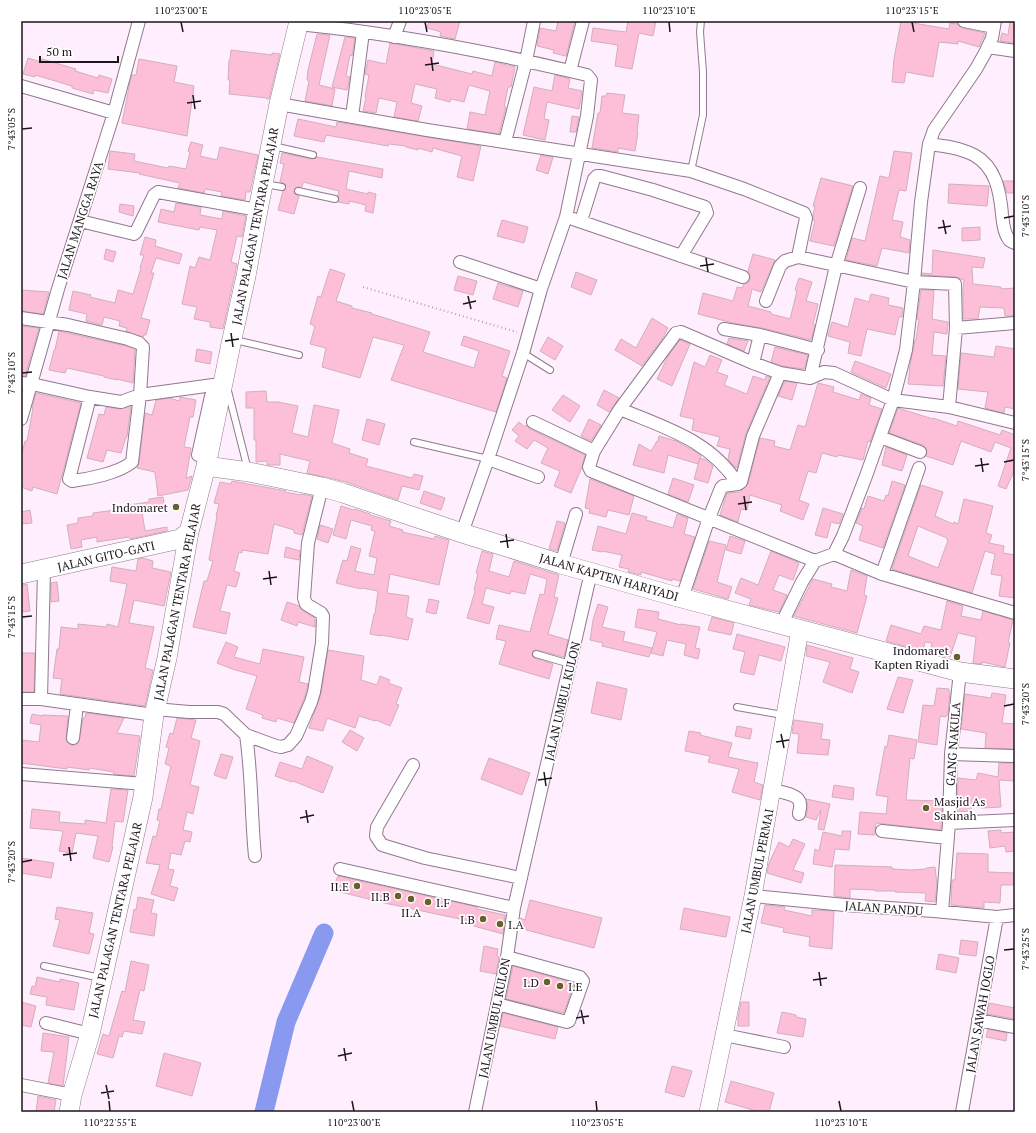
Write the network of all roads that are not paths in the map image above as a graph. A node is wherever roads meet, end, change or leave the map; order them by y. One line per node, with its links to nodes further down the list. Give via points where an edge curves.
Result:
1 (139, 21): 17 (street, JALAN MANGGA RAYA)
2 (400, 21): 10 (street)
3 (534, 21): 13 (street)
4 (583, 21): 14 (street)
5 (701, 21): 24 (lane, via 703,115)
6 (964, 21): 8 (street)
7 (298, 22): 9 (street); 16 (main road, JALAN PALAGAN TENTARA PELAJAR)
8 (995, 24): 11 (street)
9 (364, 32): 10 (street); 18 (street)
10 (394, 37): 13 (street)
11 (988, 47): 12 (street); 20 (street, via 934,130)
12 (1015, 51)
13 (526, 61): 14 (street); 19 (street)
14 (570, 70): 23 (street, via 587,75 591,80)
15 (21, 86): 17 (street)
16 (280, 104): 18 (street); 21 (main road, JALAN PALAGAN TENTARA PELAJAR)
17 (114, 113): 32 (street, JALAN MANGGA RAYA)
18 (352, 116): 19 (street)
19 (505, 142): 23 (street)
20 (929, 144): 34 (street, via 957,148 985,164 994,176 1006,233); 40 (street, via 920,202)
21 (271, 146): 22 (lane); 25 (main road, JALAN PALAGAN TENTARA PELAJAR)
22 (313, 155)
23 (580, 155): 24 (street); 31 (street)
24 (691, 171): 36 (street, via 804,213 806,218)
25 (263, 183): 26 (lane); 30 (main road, JALAN PALAGAN TENTARA PELAJAR)
26 (282, 187)
27 (860, 188): 38 (street)
28 (298, 191): 29 (lane)
29 (335, 199)
30 (258, 210): 32 (street, via 158,192 134,234); 49 (main road, JALAN PALAGAN TENTARA PELAJAR)
31 (566, 217): 33 (street); 41 (street)
32 (80, 220): 44 (street, JALAN MANGGA RAYA)
33 (581, 222): 35 (street); 35 (street, via 597,176 654,190 705,207 707,213)
34 (1015, 243)
35 (681, 256): 39 (street)
36 (798, 257): 38 (street); 42 (street, via 785,261 780,266)
37 (460, 262): 41 (street)
38 (836, 266): 40 (street); 50 (street)
39 (743, 277)
40 (914, 282): 46 (street, via 955,284); 61 (street, via 906,350)
41 (541, 289): 51 (street)
42 (766, 301)
43 (21, 318): 44 (street)
44 (49, 322): 58 (street, JALAN MANGGA RAYA); 59 (street, via 139,343 143,347)
45 (1015, 323): 46 (street)
46 (956, 328): 62 (street)
47 (724, 329): 48 (street)
48 (760, 335): 50 (street); 53 (street)
49 (232, 339): 52 (lane); 57 (main road, JALAN PALAGAN TENTARA PELAJAR)
50 (818, 350): 56 (street)
51 (523, 353): 54 (lane); 71 (street)
52 (299, 355)
53 (753, 364): 55 (street); 63 (street, via 678,332)
54 (550, 370)
55 (780, 372): 56 (street); 76 (street, via 753,436 741,482)
56 (810, 378): 61 (street, via 824,372 834,373)
57 (218, 382): 59 (street); 72 (main road, JALAN PALAGAN TENTARA PELAJAR); 74 (lane, via 229,395)
58 (26, 383): 60 (street); 64 (street, JALAN MANGGA RAYA)
59 (140, 395): 60 (street, via 121,402); 60 (street, via 132,462 126,468 72,481 69,479)
60 (90, 397)
61 (893, 400): 62 (street); 67 (street)
62 (949, 407): 66 (street)
63 (620, 409): 69 (street); 76 (street, via 693,440 728,469)
64 (21, 419)
65 (533, 422): 69 (street)
66 (1015, 423)
67 (880, 437): 70 (street); 82 (street)
68 (414, 442): 71 (lane)
69 (594, 451): 79 (street, via 589,467 591,471)
70 (920, 452)
71 (488, 459): 75 (street); 81 (street)
72 (202, 460): 74 (main road, JALAN KAPTEN HARIYADI); 80 (main road, JALAN PALAGAN TENTARA PELAJAR)
73 (919, 468): 88 (street)
74 (249, 472): 77 (main road, JALAN KAPTEN HARIYADI)
75 (538, 476)
76 (738, 484): 79 (street, via 723,486)
77 (322, 487): 81 (main road, JALAN KAPTEN HARIYADI); 103 (street, via 308,542 304,598 306,604 323,616 322,643 311,702 296,736 288,746 276,746)
78 (576, 514): 84 (street)
79 (709, 518): 83 (street); 89 (street)
80 (189, 532): 85 (main road, JALAN GITO-GATI, via 180,539); 101 (main road, JALAN PALAGAN TENTARA PELAJAR)
81 (462, 533): 84 (main road, JALAN KAPTEN HARIYADI)
82 (834, 554): 83 (street); 88 (street)
83 (815, 561): 91 (street)
84 (561, 564): 86 (main road, JALAN KAPTEN HARIYADI)
85 (44, 570): 87 (main road, JALAN GITO-GATI); 98 (street)
86 (591, 572): 89 (main road, JALAN KAPTEN HARIYADI); 94 (street, JALAN UMBUL KULON)
87 (21, 574)
88 (882, 574): 90 (street)
89 (682, 598): 91 (main road, JALAN KAPTEN HARIYADI)
90 (1015, 613)
91 (781, 625): 92 (main road, JALAN KAPTEN HARIYADI)
92 (800, 630): 95 (main road, JALAN KAPTEN HARIYADI); 102 (main road, JALAN UMBUL PERMAI)
93 (536, 654): 94 (lane)
94 (570, 664): 118 (street, JALAN UMBUL KULON)
95 (960, 672): 96 (main road, JALAN KAPTEN HARIYADI); 105 (street, GANG NAKULA)
96 (1015, 679)
97 (21, 699): 98 (street)
98 (42, 699): 99 (street)
99 (77, 705): 101 (street); 104 (street)
100 (737, 707): 102 (lane)
101 (155, 712): 103 (street, via 218,712 224,714); 109 (main road, JALAN PALAGAN TENTARA PELAJAR)
102 (785, 715): 110 (main road, JALAN UMBUL PERMAI)
103 (246, 735): 116 (street)
104 (73, 738)
105 (950, 754): 106 (street); 113 (street, GANG NAKULA)
106 (1013, 756)
107 (413, 764): 118 (street, via 377,827 376,836 382,845 425,858)
108 (21, 774): 109 (street)
109 (144, 784): 126 (main road, JALAN PALAGAN TENTARA PELAJAR)
110 (772, 790): 111 (street, via 799,799); 119 (main road, JALAN UMBUL PERMAI)
111 (799, 814)
112 (1015, 820): 113 (street)
113 (949, 823): 115 (street, GANG NAKULA)
114 (882, 831): 115 (street)
115 (948, 838): 121 (street, GANG NAKULA)
116 (255, 856)
117 (340, 869): 120 (street)
118 (521, 878): 120 (street, JALAN UMBUL KULON)
119 (753, 896): 121 (street, JALAN PANDU); 132 (main road, JALAN UMBUL PERMAI)
120 (514, 908): 124 (street, JALAN UMBUL KULON)
121 (942, 912): 123 (street, JALAN PANDU)
122 (1015, 915): 123 (street, JALAN PANDU)
123 (998, 917): 128 (street, JALAN SAWAH JOGLO)
124 (507, 957): 127 (street, JALAN UMBUL KULON); 127 (street, via 580,977 583,981 567,1022)
125 (44, 966): 126 (lane)
126 (103, 978): 131 (main road, JALAN PALAGAN TENTARA PELAJAR)
127 (497, 1004): 136 (street, JALAN UMBUL KULON)
128 (978, 1020): 130 (street); 138 (street, JALAN SAWAH JOGLO)
129 (46, 1023): 131 (street)
130 (1015, 1027)
131 (90, 1034): 135 (main road, JALAN PALAGAN TENTARA PELAJAR)
132 (724, 1035): 133 (street); 137 (main road, JALAN UMBUL PERMAI)
133 (784, 1047)
134 (21, 1085): 135 (street)
135 (70, 1103)
136 (475, 1112)
137 (708, 1112)
138 (962, 1112)

